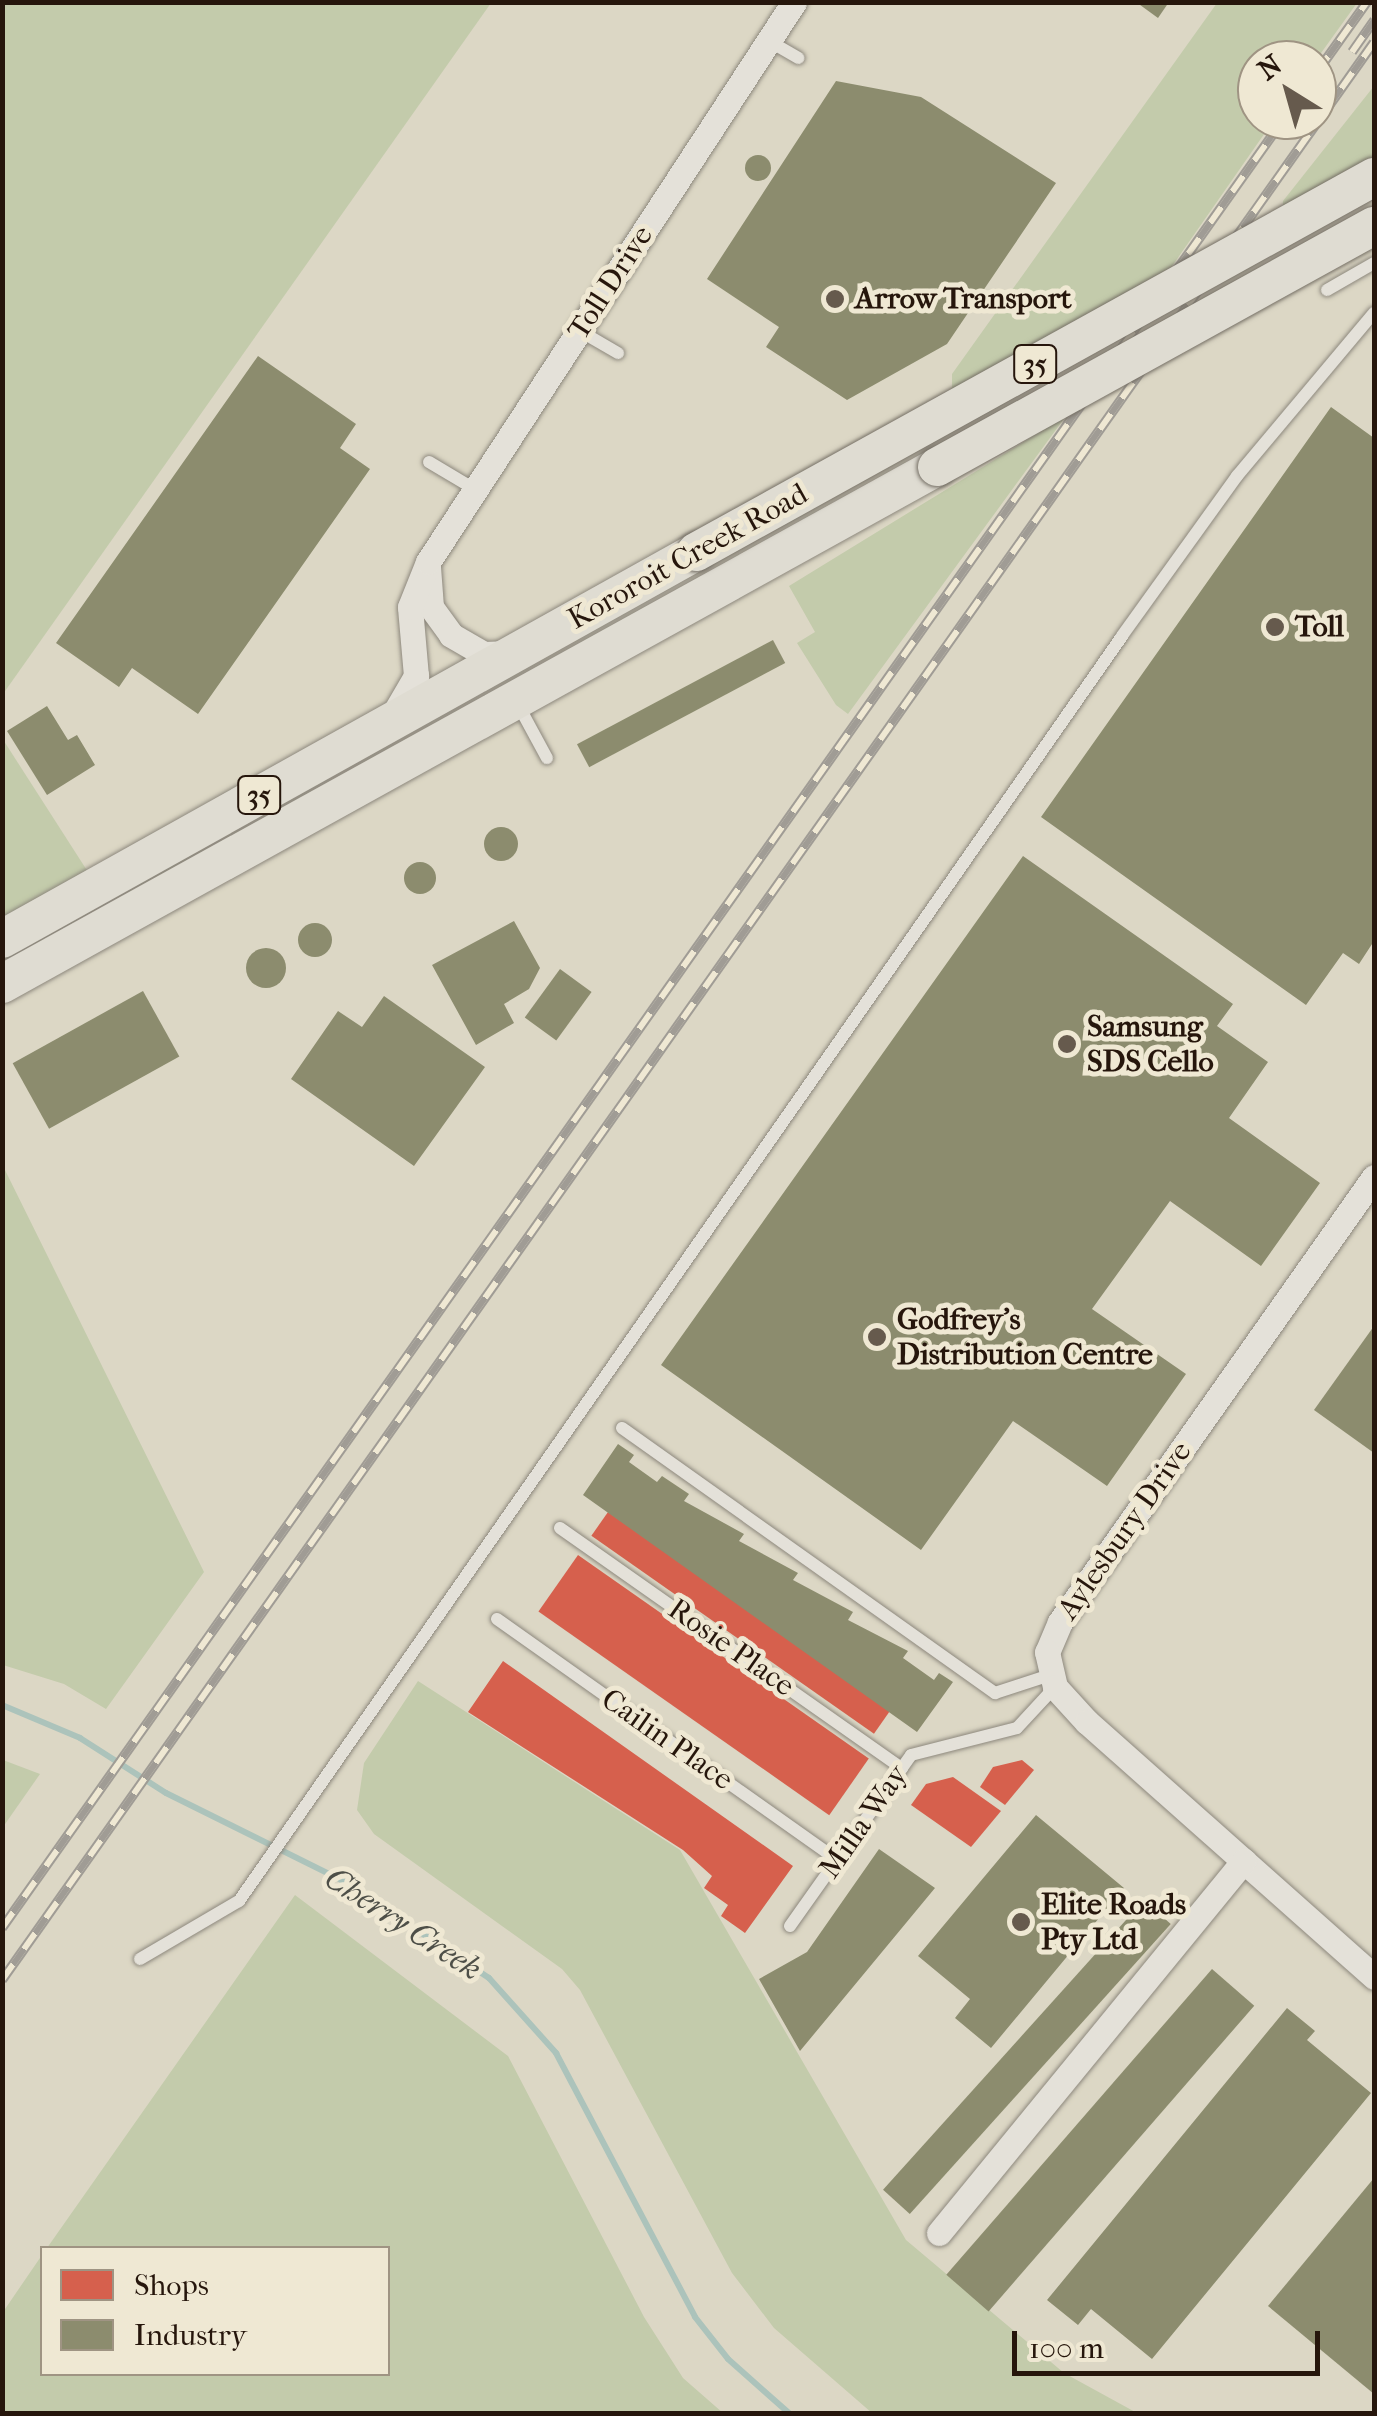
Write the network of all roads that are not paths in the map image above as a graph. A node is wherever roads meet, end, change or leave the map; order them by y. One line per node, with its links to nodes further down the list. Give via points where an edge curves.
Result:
1 (794, 2): 2 (street, Toll Drive)
2 (769, 41): 3 (lane); 9 (street, Toll Drive)
3 (800, 58)
4 (1374, 177): 14 (main road, Kororoit Creek Road / 35, bridge)
5 (1374, 226): 15 (main road, Kororoit Creek Road / 35, bridge)
6 (1374, 263): 7 (lane)
7 (1327, 290)
8 (1374, 313): 29 (lane, via 1237,476 1111,652 239,1901)
9 (580, 330): 10 (lane); 12 (street, Toll Drive)
10 (618, 353)
11 (428, 462): 12 (lane)
12 (476, 490): 13 (street, Toll Drive)
13 (428, 562): 14 (street, via 427,593 451,635 484,654 501,657); 16 (street, Toll Drive, via 410,606 416,661 411,692 400,710)
14 (522, 648): 16 (main road, Kororoit Creek Road / 35)
15 (515, 699): 17 (lane); 19 (main road, Kororoit Creek Road / 35)
16 (364, 736): 18 (main road, Kororoit Creek Road / 35)
17 (547, 758)
18 (2, 939)
19 (2, 984)
20 (1374, 1176): 24 (street, Aylesbury Drive, via 1060,1622 1047,1652)
21 (622, 1428): 24 (lane, via 996,1692)
22 (560, 1528): 25 (lane, Rosie Place)
23 (497, 1620): 26 (lane, Cailin Place)
24 (1052, 1681): 25 (lane, Milla Way, via 1017,1728 911,1755); 27 (street)
25 (902, 1768): 26 (lane, Milla Way)
26 (836, 1860): 28 (lane, Milla Way)
27 (1244, 1861): 30 (street); 31 (street)
28 (790, 1926)
29 (140, 1960)
30 (1374, 1977)
31 (939, 2233)

